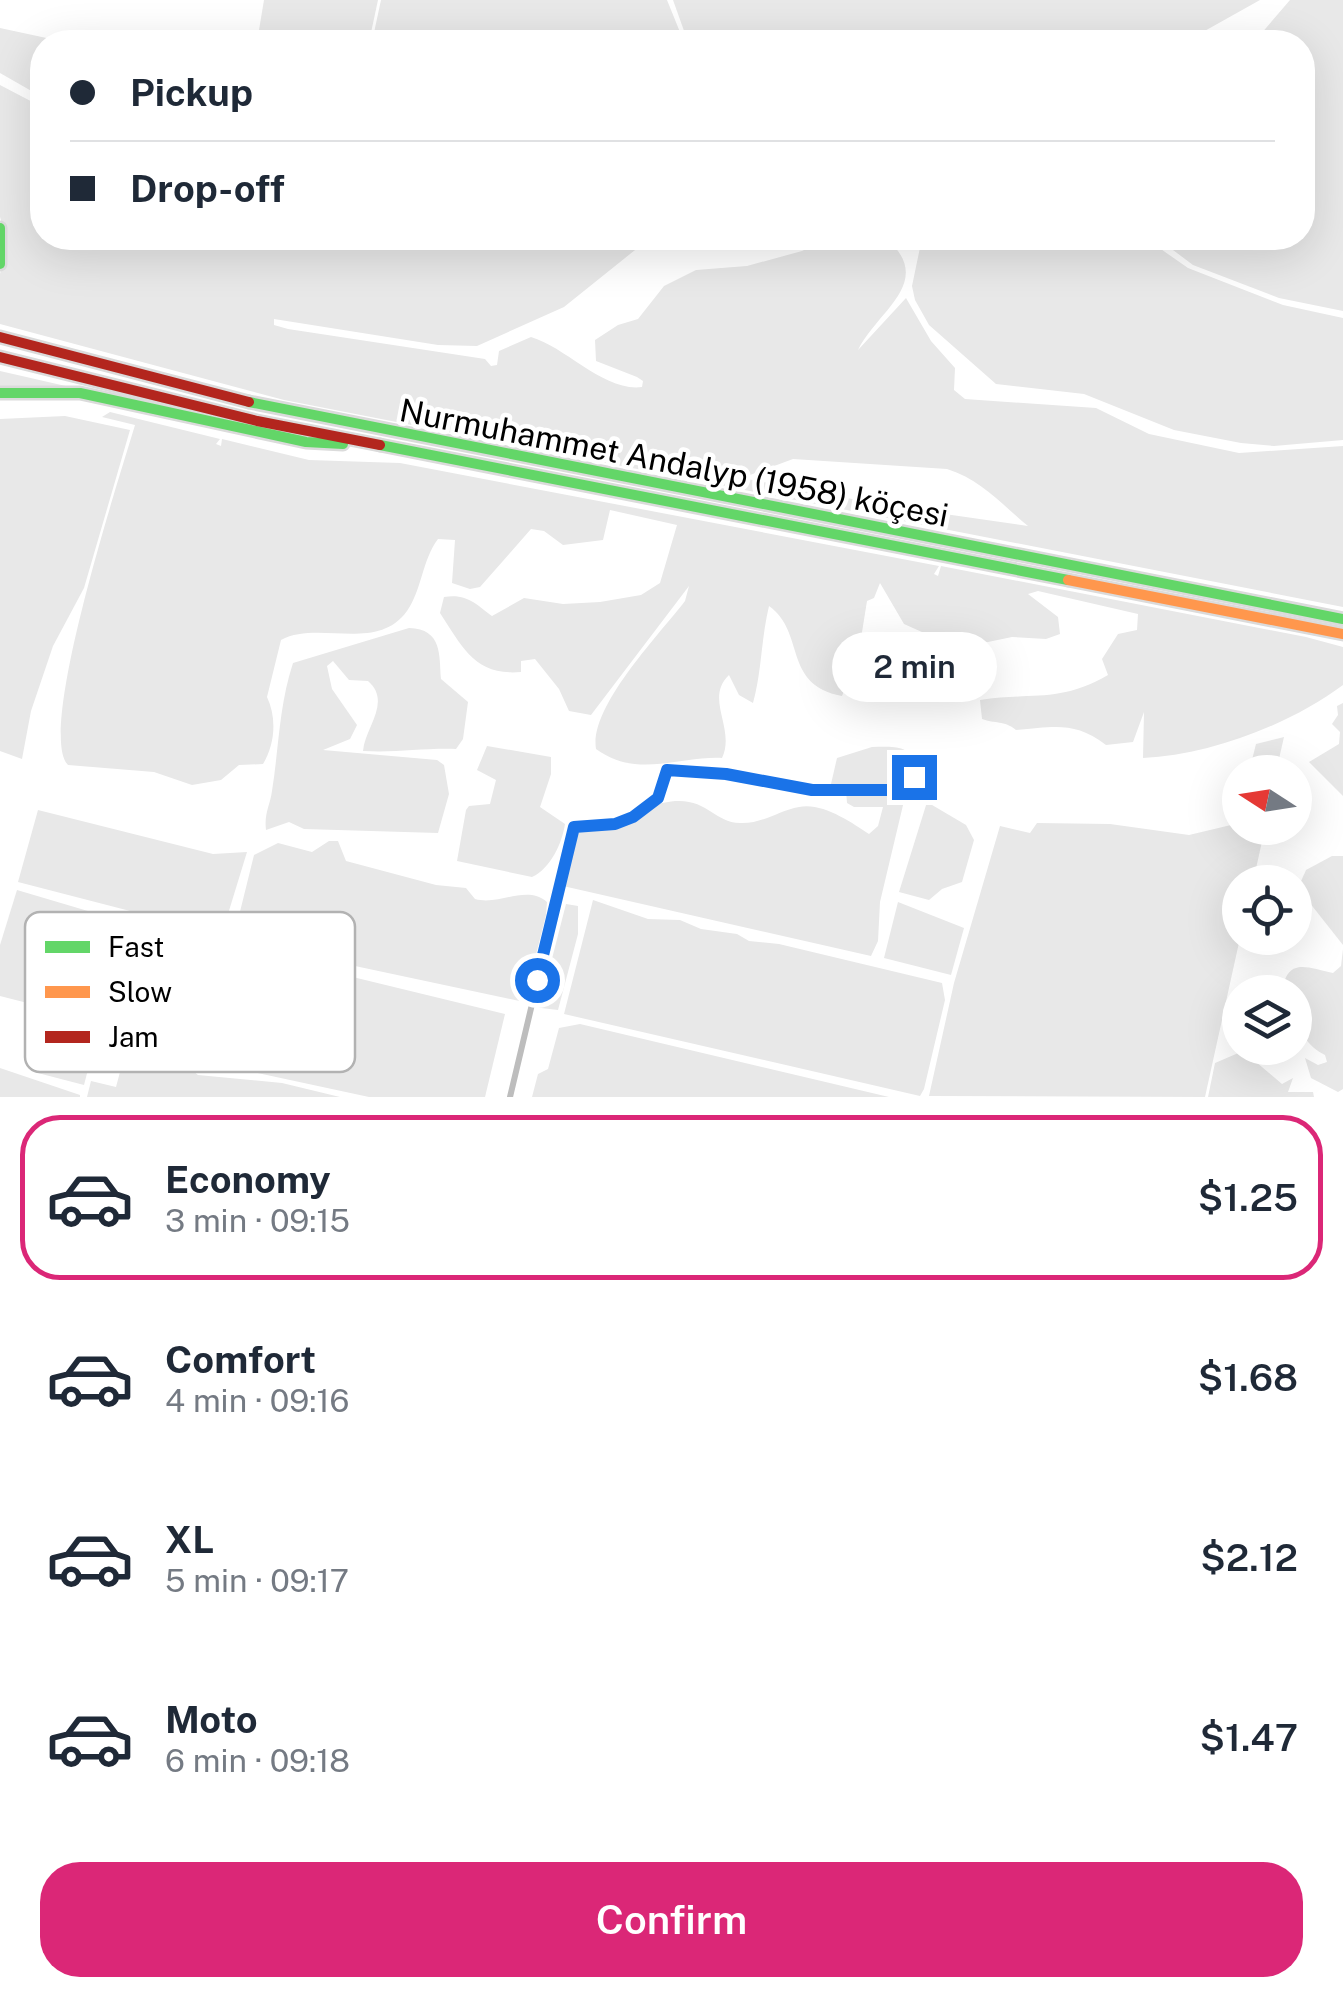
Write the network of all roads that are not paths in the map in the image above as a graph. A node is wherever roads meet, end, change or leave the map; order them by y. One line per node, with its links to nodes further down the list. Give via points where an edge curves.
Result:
1 (0, 228): 2 (main road)
2 (0, 264)
3 (0, 337): 7 (main road, Nurmuhammet Andalyp (1958) köçesi, via 298,415)
4 (0, 357): 6 (main road, Nurmuhammet Andalyp (1958) köçesi)
5 (0, 393): 6 (main road, via 80,393 306,442)
6 (380, 446): 8 (main road, Nurmuhammet Andalyp (1958) köçesi)
7 (1343, 620)
8 (1343, 634)
9 (914, 777): 10 (street, via 895,790 812,790 671,769 658,798 633,817 574,827)
10 (510, 1097)

